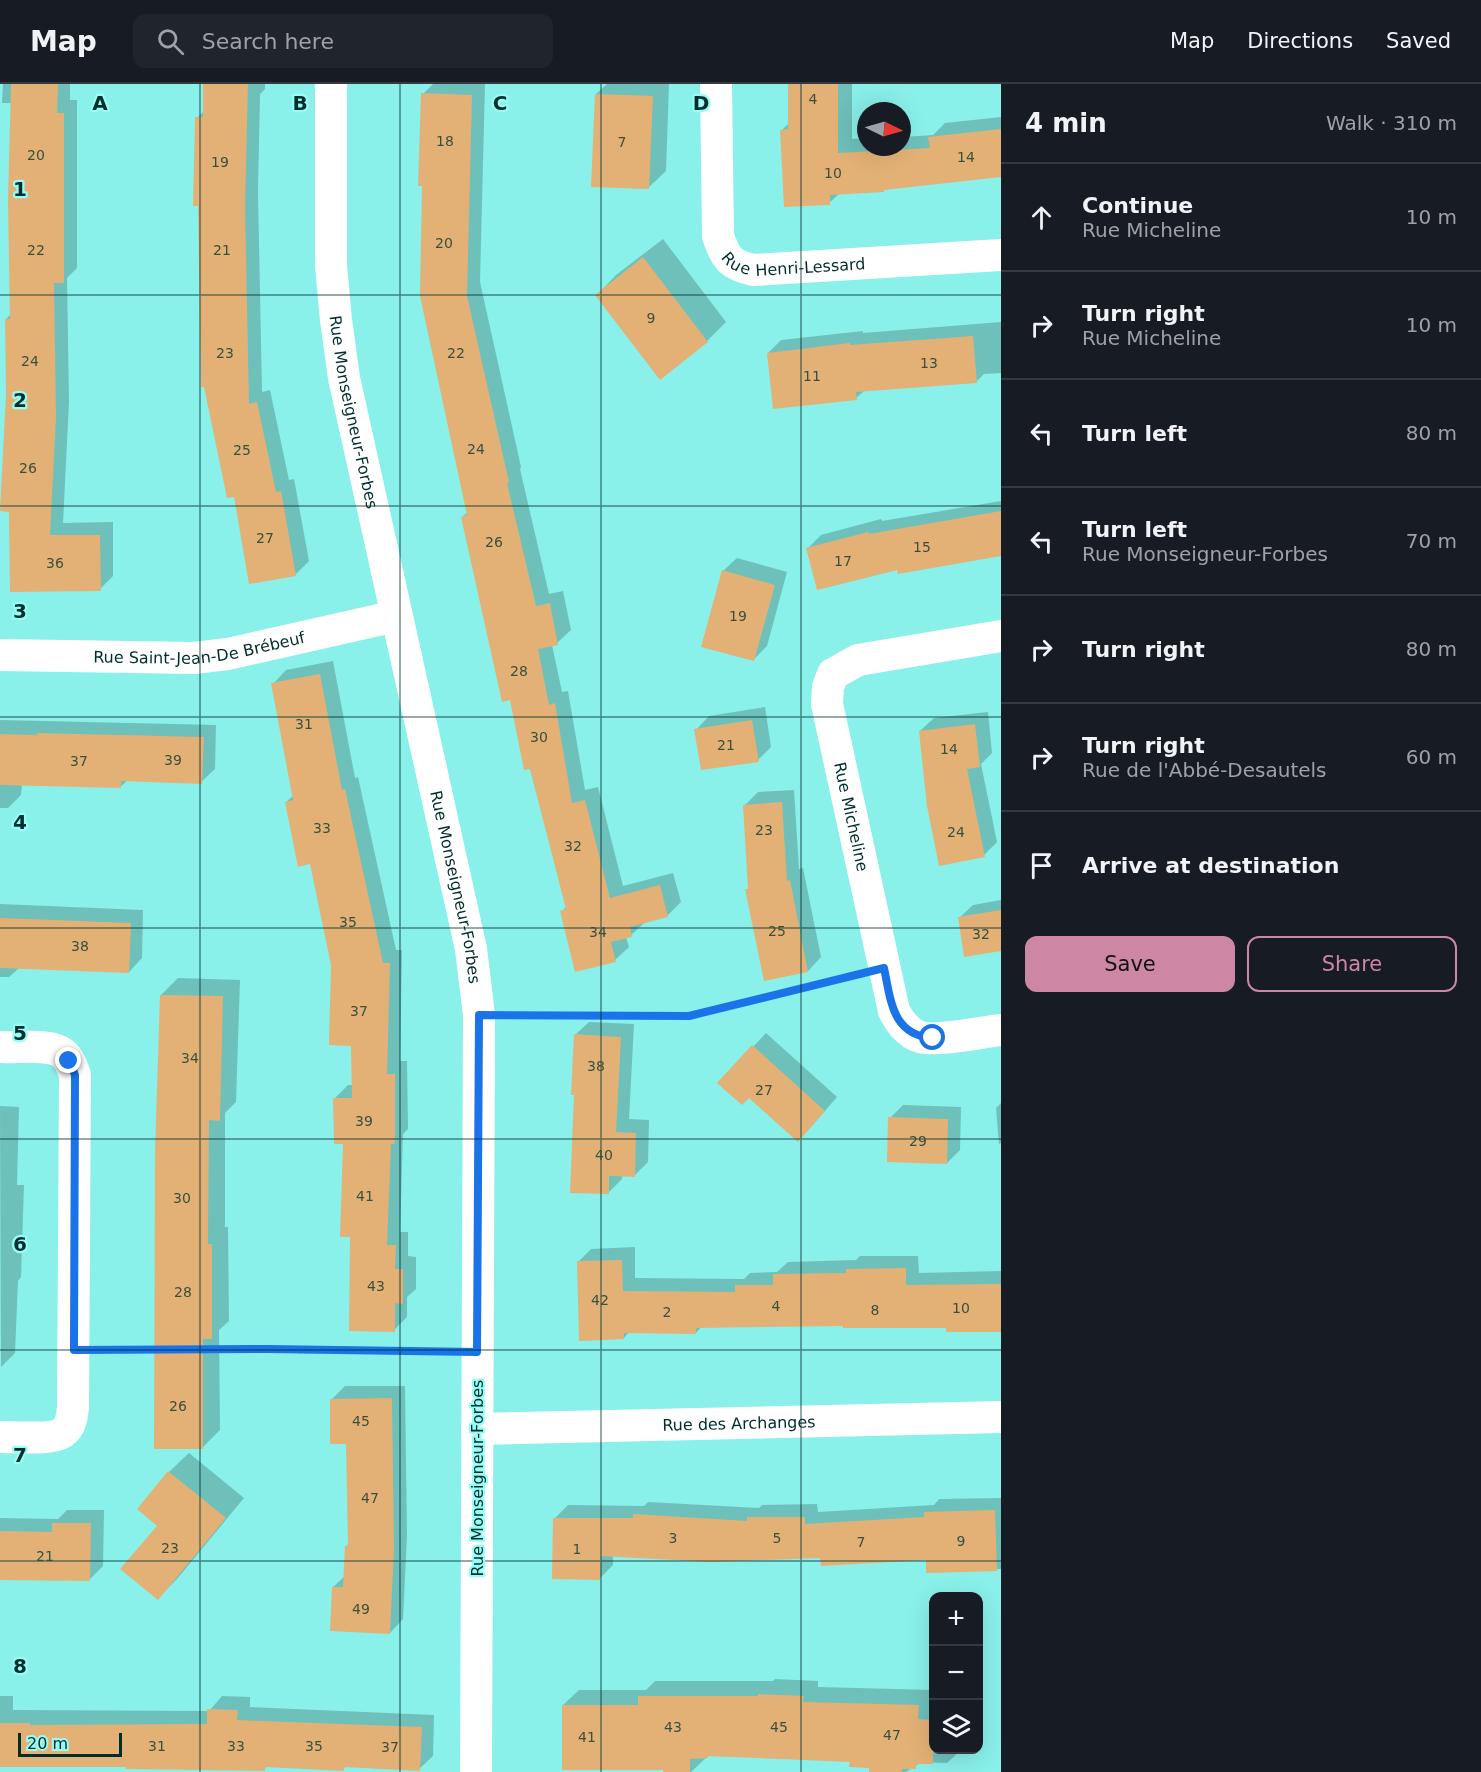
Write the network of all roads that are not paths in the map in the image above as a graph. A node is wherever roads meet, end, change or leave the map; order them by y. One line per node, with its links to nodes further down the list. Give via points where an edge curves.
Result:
1 (331, 84): 4 (street, Rue Monseigneur-Forbes, via 331,266 336,320 344,378)
2 (716, 84): 3 (street, Rue Henri-Lessard, via 718,236 730,262 754,270)
3 (1001, 255)
4 (396, 616): 6 (street, Rue Saint-Jean-De Brébeuf, via 228,654 194,658); 10 (street, Rue Monseigneur-Forbes, via 471,949 479,1015)
5 (1001, 636): 7 (street, Rue Micheline, via 858,660 833,674 827,704 894,1011 910,1032 921,1037)
6 (0, 656)
7 (1001, 1030)
8 (0, 1047): 11 (street, via 60,1051 75,1075 71,1424 62,1433)
9 (1001, 1417): 10 (street, Rue des Archanges)
10 (477, 1429): 12 (street, Rue Monseigneur-Forbes)
11 (0, 1437)
12 (476, 1772)

